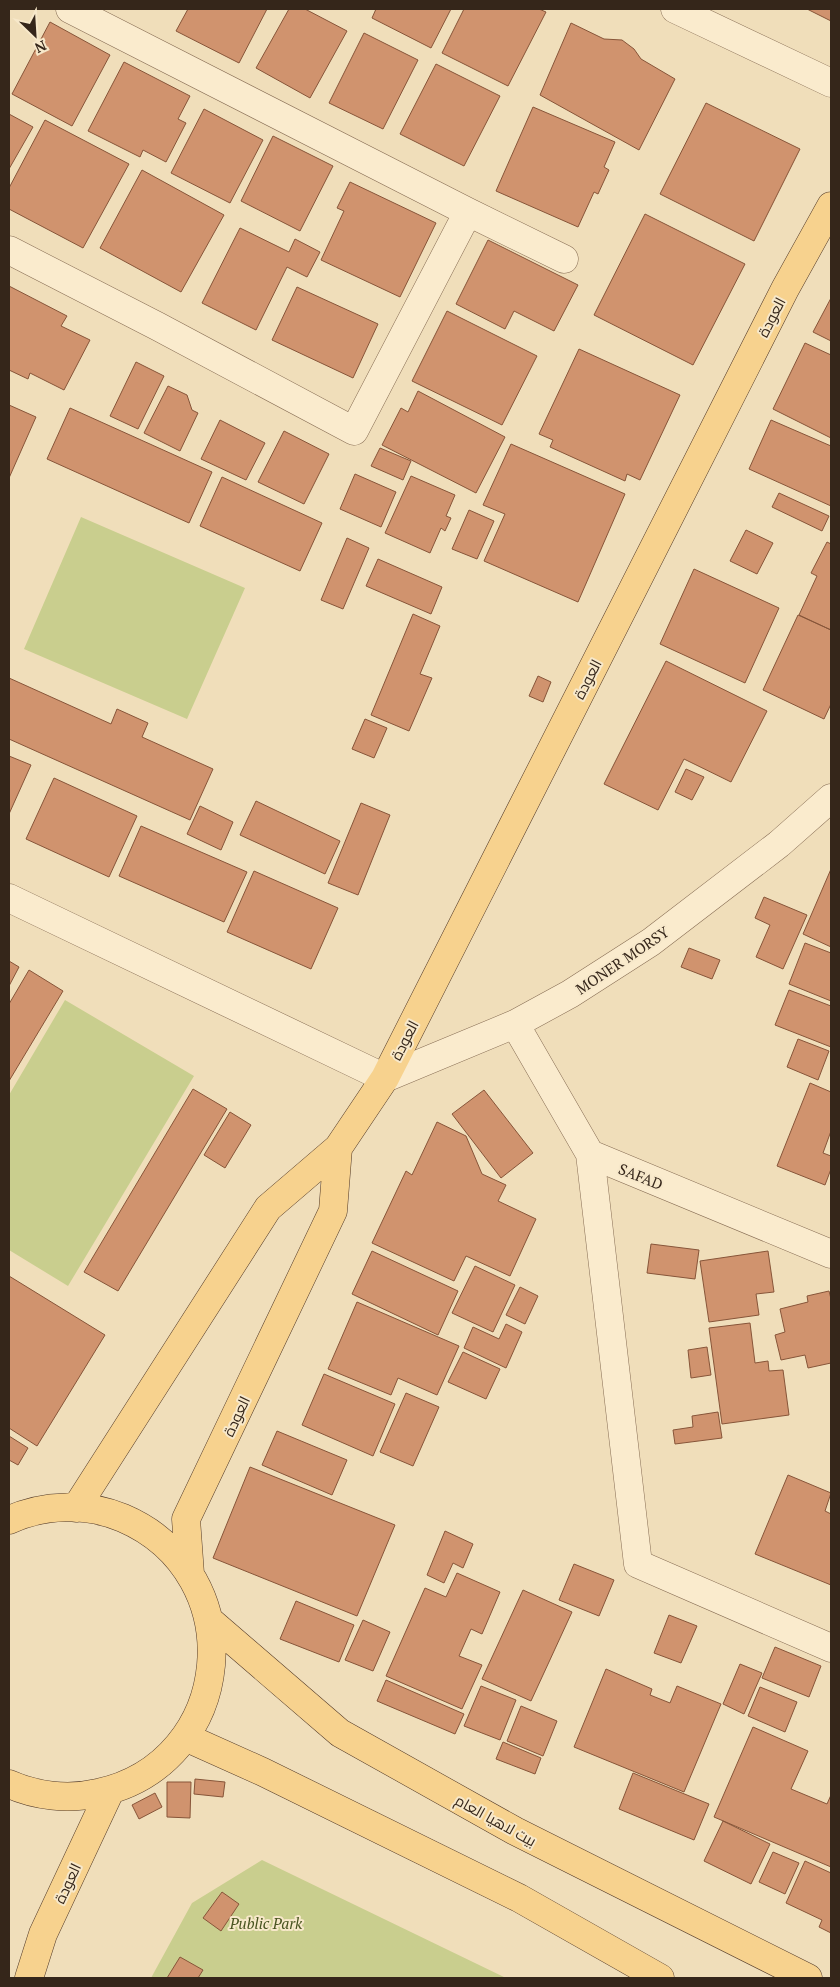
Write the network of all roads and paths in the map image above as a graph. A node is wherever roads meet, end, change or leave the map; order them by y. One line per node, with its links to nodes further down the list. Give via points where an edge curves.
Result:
1 (70, 9): 5 (street)
2 (675, 9): 3 (street)
3 (831, 83)
4 (831, 206): 11 (main road, العودة, via 785,289)
5 (468, 212): 6 (street, via 354,431); 7 (street)
6 (9, 250)
7 (564, 259)
8 (831, 798): 10 (street, MONER MORSY, via 779,844 650,942 570,994)
9 (9, 898): 11 (street)
10 (515, 1024): 11 (street, MONER MORSY); 13 (street)
11 (385, 1078): 12 (main road, العودة)
12 (338, 1148): 15 (main road, العودة, via 268,1208); 17 (main road, العودة, via 333,1211 186,1520)
13 (590, 1154): 14 (street, SAFAD); 19 (street, via 638,1564)
14 (831, 1254)
15 (76, 1508): 16 (main road, via 36,1510); 17 (main road, via 97,1510 135,1524 157,1537)
16 (9, 1520)
17 (190, 1574): 18 (main road)
18 (210, 1621): 20 (main road, via 212,1671 197,1718); 25 (main road, بيت لاهيا العام, via 340,1733 515,1831)
19 (831, 1648)
20 (185, 1737): 22 (main road, via 151,1770); 24 (main road, via 519,1898)
21 (9, 1784): 22 (main road, via 40,1794 64,1797)
22 (110, 1791): 23 (main road, العودة, via 43,1934)
23 (29, 1978)
24 (660, 1978)
25 (808, 1978)

